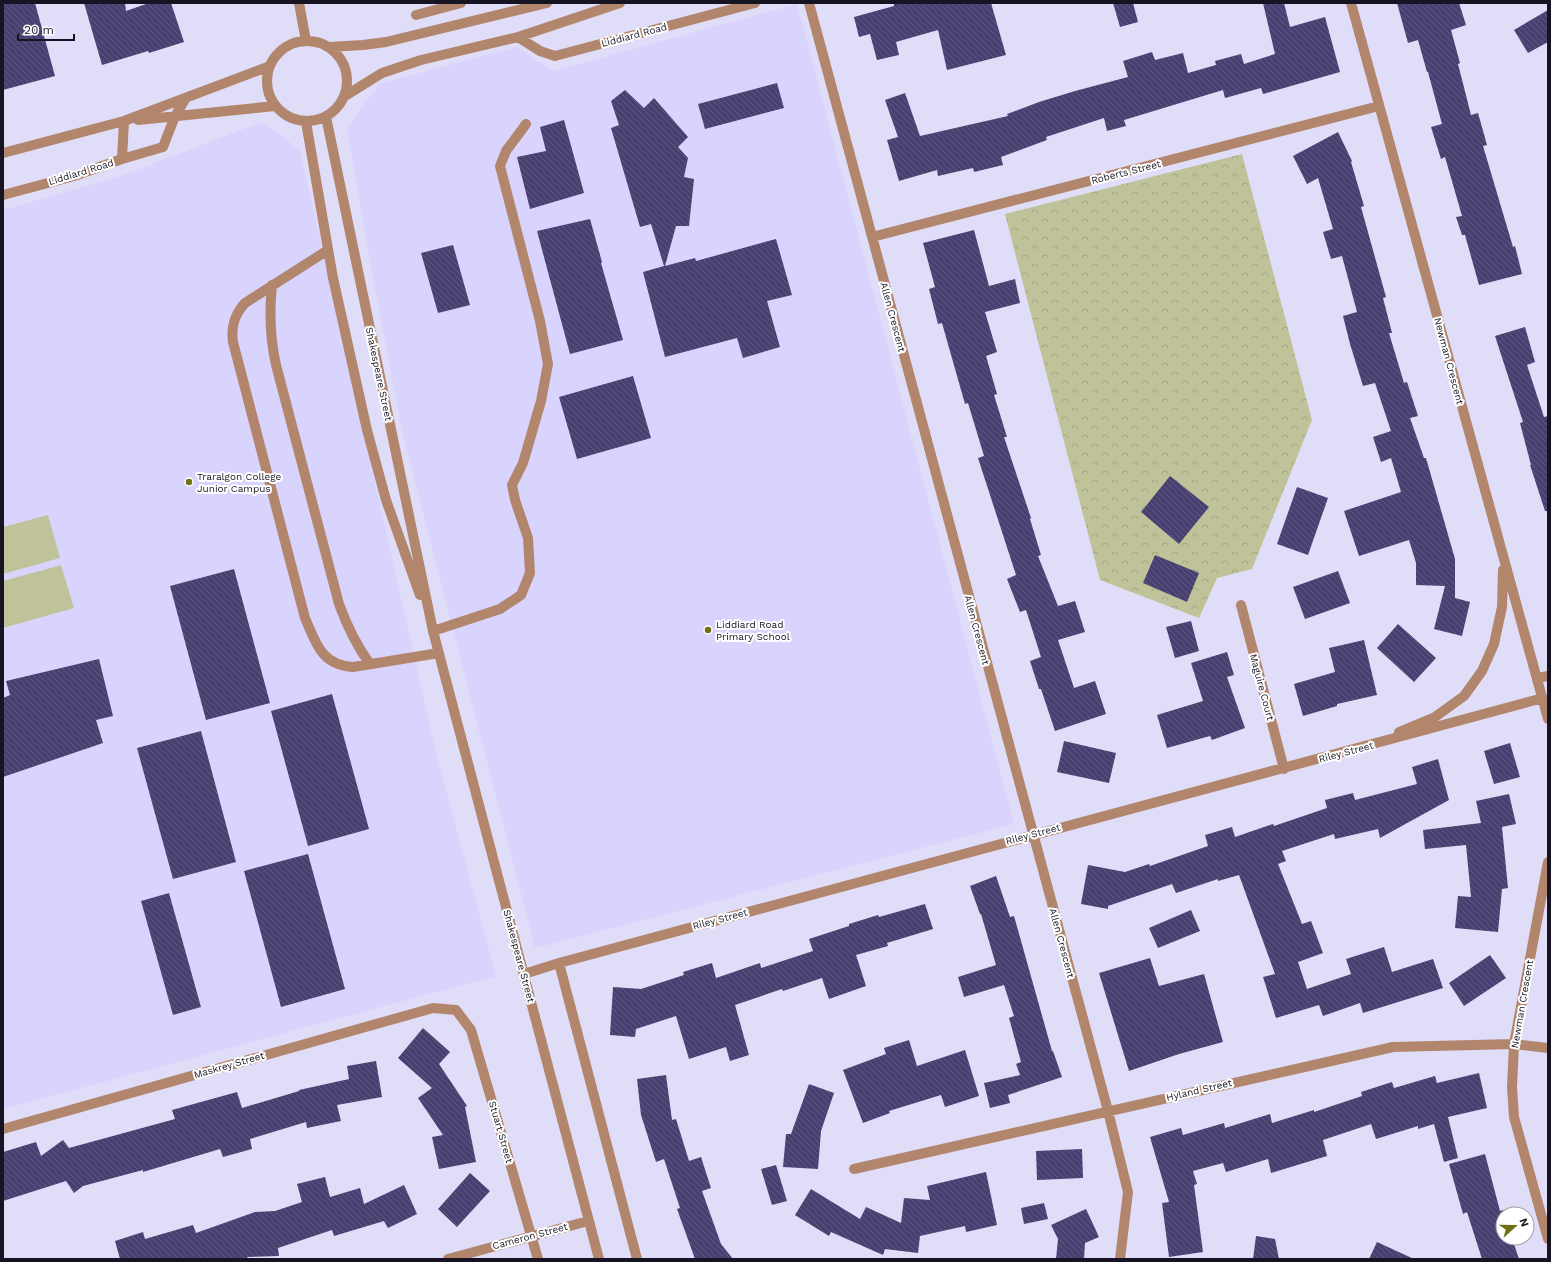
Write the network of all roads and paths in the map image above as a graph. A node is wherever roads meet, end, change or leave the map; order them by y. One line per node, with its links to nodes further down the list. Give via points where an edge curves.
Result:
1 (299, 3): 10 (street)
2 (461, 3): 8 (street)
3 (547, 3): 11 (street, via 386,42)
4 (620, 3): 9 (street)
5 (755, 3): 9 (street, Liddiard Road, via 555,56 540,51)
6 (809, 3): 25 (street, Allen Crescent)
7 (1351, 3): 16 (street, Newman Crescent)
8 (416, 15)
9 (518, 37): 13 (street, via 421,60 382,74)
10 (306, 41): 11 (street); 12 (street, via 287,46 276,55)
11 (328, 47): 13 (street, via 339,56 346,70 347,84)
12 (270, 66): 14 (street); 15 (street, via 269,91)
13 (344, 96): 18 (street, via 337,108)
14 (186, 98): 17 (street); 19 (street)
15 (275, 106): 17 (street); 20 (street, via 292,119)
16 (1379, 106): 25 (street, Roberts Street); 28 (street, Newman Crescent)
17 (175, 116): 19 (street); 23 (street, via 163,147)
18 (326, 117): 20 (street); 30 (street, Shakespeare Street)
19 (124, 121): 22 (street); 23 (street, Liddiard Road)
20 (306, 122): 26 (street, Shakespeare Street)
21 (526, 124): 30 (street, via 506,150 500,166 540,321 548,364 541,402 523,463 512,485 528,538 530,573 521,595 500,609)
22 (3, 153)
23 (122, 159): 24 (street, Liddiard Road, via 74,176)
24 (3, 195)
25 (872, 237): 39 (street, Allen Crescent)
26 (328, 250): 27 (street); 30 (street, Shakespeare Street, via 367,430 386,500)
27 (272, 285): 32 (street, via 270,325 276,365 339,604 355,642); 32 (street, via 239,309 233,324 233,342 305,618 316,644 328,659 336,664 353,667)
28 (1503, 560): 34 (street, Newman Crescent); 37 (street, via 1502,607 1494,644 1482,671 1464,696 1435,718)
29 (1241, 605): 38 (street, Maguire Court)
30 (433, 631): 31 (street, Shakespeare Street)
31 (439, 653): 32 (street); 42 (street, Shakespeare Street)
32 (370, 664)
33 (1548, 676): 34 (street)
34 (1537, 678): 35 (street, Newman Crescent)
35 (1543, 698): 36 (street, Newman Crescent); 37 (street, Riley Street)
36 (1548, 719)
37 (1355, 750): 38 (street, Riley Street)
38 (1284, 769): 39 (street, Riley Street)
39 (1032, 834): 41 (street, Riley Street); 46 (street, Allen Crescent)
40 (1548, 862): 44 (street, Newman Crescent)
41 (559, 963): 42 (street, Riley Street); 55 (street)
42 (524, 974): 49 (street, Shakespeare Street)
43 (456, 1010): 47 (street, Maskrey Street, via 433,1008); 50 (street, Stuart Street, via 471,1030)
44 (1514, 1044): 45 (street, Hyland Street); 46 (street, Hyland Street, via 1393,1047); 51 (street, Newman Crescent, via 1514,1117)
45 (1548, 1048)
46 (1108, 1111): 48 (street, Hyland Street); 56 (street, Allen Crescent, via 1128,1192)
47 (3, 1129)
48 (854, 1169)
49 (588, 1221): 50 (street, Cameron Street); 54 (street, Shakespeare Street)
50 (532, 1236): 52 (street, Cameron Street); 53 (street, Stuart Street)
51 (1548, 1239)
52 (448, 1259)
53 (538, 1259)
54 (599, 1259)
55 (637, 1259)
56 (1120, 1259)

